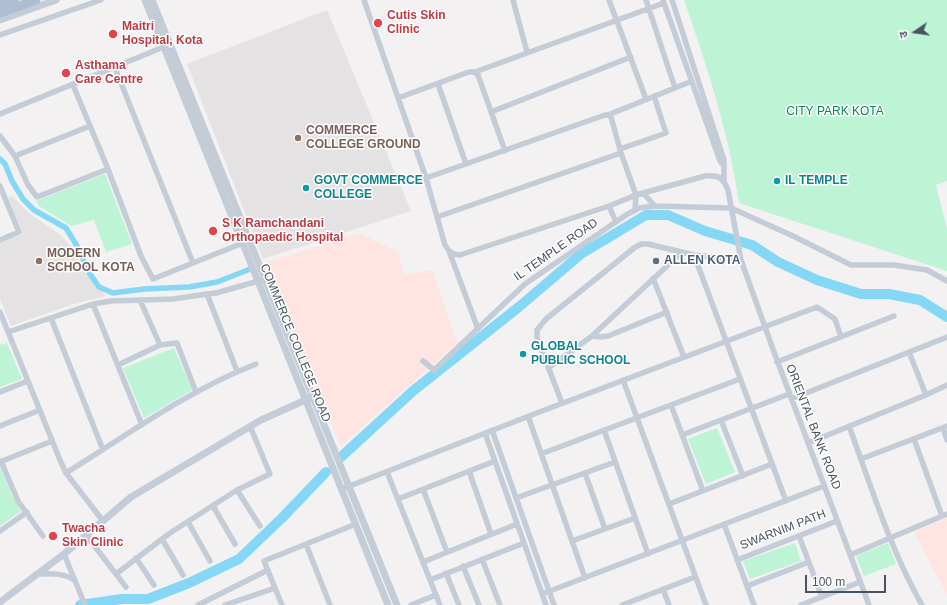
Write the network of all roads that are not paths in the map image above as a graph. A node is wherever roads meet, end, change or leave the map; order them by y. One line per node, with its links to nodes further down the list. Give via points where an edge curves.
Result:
1 (15, 0): 13 (main road)
2 (36, 0): 15 (main road)
3 (56, 0): 17 (street)
4 (101, 0): 18 (street)
5 (145, 0): 19 (street, COMMERCE COLLEGE ROAD)
6 (152, 0): 19 (street)
7 (364, 0): 29 (street)
8 (513, 0): 20 (street)
9 (610, 0): 16 (street)
10 (646, 0): 14 (street)
11 (672, 0): 40 (street)
12 (664, 1): 14 (street); 24 (street)
13 (0, 5)
14 (649, 8): 16 (street); 27 (street)
15 (0, 13)
16 (617, 19): 20 (street); 21 (street)
17 (0, 20)
18 (0, 35)
19 (167, 46): 22 (street); 54 (street, COMMERCE COLLEGE ROAD); 61 (street)
20 (527, 52): 23 (street)
21 (631, 57): 30 (street); 31 (street)
22 (115, 68): 26 (street); 59 (street)
23 (474, 72): 25 (street); 31 (street, via 478,75)
24 (692, 81): 27 (street); 40 (street, via 720,162)
25 (438, 84): 29 (street); 39 (street)
26 (73, 85): 32 (street); 34 (street)
27 (675, 88): 28 (street)
28 (654, 96): 30 (street); 37 (street, via 666,133)
29 (398, 98): 42 (street)
30 (646, 99): 33 (street)
31 (491, 112): 36 (street)
32 (0, 114)
33 (608, 115): 36 (street); 37 (street, via 611,117)
34 (90, 126): 38 (street); 41 (street)
35 (0, 136): 38 (street)
36 (506, 150): 39 (street)
37 (621, 151): 46 (street); 51 (street)
38 (15, 156): 41 (street, via 28,185 37,197)
39 (466, 164): 42 (street)
40 (724, 166): 43 (street, ORIENTAL BANK ROAD)
41 (108, 169): 59 (street, via 152,279)
42 (426, 178): 51 (street)
43 (724, 180): 45 (street, via 714,175 704,176); 49 (street, ORIENTAL BANK ROAD)
44 (1, 189): 53 (street, via 19,232)
45 (643, 193): 46 (street); 48 (street)
46 (636, 195): 47 (street); 50 (street)
47 (609, 206): 52 (street); 55 (street, via 460,255)
48 (655, 206): 49 (street, IL TEMPLE ROAD); 50 (street, IL TEMPLE ROAD)
49 (731, 208): 58 (street, ORIENTAL BANK ROAD); 62 (street, via 851,265 894,265 927,270)
50 (635, 210): 52 (street, IL TEMPLE ROAD)
51 (437, 218): 55 (street)
52 (616, 222): 72 (street, IL TEMPLE ROAD, via 525,284)
53 (0, 240)
54 (243, 243): 59 (street); 63 (street, COMMERCE COLLEGE ROAD)
55 (449, 251): 72 (street)
56 (682, 252): 57 (street); 60 (street); 85 (street, via 641,244 546,319 537,330 536,338)
57 (694, 254): 58 (street); 77 (street)
58 (741, 258): 71 (street, ORIENTAL BANK ROAD)
59 (193, 263)
60 (653, 278): 68 (street); 74 (street)
61 (266, 279): 63 (street); 94 (street)
62 (947, 281)
63 (258, 282): 64 (street); 96 (street, COMMERCE COLLEGE ROAD)
64 (207, 294): 65 (street); 86 (street)
65 (140, 300): 66 (street); 78 (street)
66 (93, 304): 70 (street); 84 (street)
67 (0, 312): 73 (street)
68 (667, 312): 74 (street, via 608,336); 80 (street)
69 (894, 316): 75 (street)
70 (51, 318): 73 (street); 117 (street)
71 (764, 326): 75 (street, via 817,307 835,319); 77 (street); 82 (street, ORIENTAL BANK ROAD)
72 (478, 329): 81 (street, IL TEMPLE ROAD, via 434,370)
73 (8, 332): 89 (street)
74 (592, 336): 85 (street)
75 (840, 337): 82 (street)
76 (947, 337): 79 (street)
77 (726, 340): 80 (street); 87 (street)
78 (160, 345): 84 (street); 92 (street, via 177,343)
79 (909, 352): 93 (street); 95 (street)
80 (684, 356): 88 (street)
81 (423, 361)
82 (777, 362): 95 (street, ORIENTAL BANK ROAD)
83 (256, 364): 86 (street)
84 (118, 365): 104 (street)
85 (548, 368): 97 (street)
86 (237, 371): 92 (street)
87 (740, 379): 98 (street); 99 (street)
88 (623, 380): 97 (street); 102 (street)
89 (28, 381): 91 (street); 100 (street)
90 (947, 385): 93 (street)
91 (0, 392)
92 (196, 392): 104 (street)
93 (926, 395): 107 (street)
94 (314, 396): 96 (street); 130 (street)
95 (790, 396): 99 (street); 116 (street, ORIENTAL BANK ROAD)
96 (306, 399): 106 (street); 132 (street, COMMERCE COLLEGE ROAD)
97 (562, 403): 101 (street)
98 (671, 405): 102 (street); 112 (street)
99 (751, 408): 103 (street); 123 (street)
100 (40, 410): 105 (street); 115 (street)
101 (528, 416): 109 (street); 118 (street)
102 (638, 418): 110 (street); 139 (street)
103 (721, 420): 112 (street); 128 (street)
104 (142, 425): 117 (street)
105 (0, 426)
106 (250, 426): 134 (street, via 270,474); 144 (street, via 131,497)
107 (849, 426): 116 (street); 119 (street)
108 (945, 427): 113 (street); 114 (street)
109 (492, 430): 111 (street); 136 (street)
110 (604, 430): 118 (street); 122 (street)
111 (485, 433): 121 (street); 125 (street)
112 (682, 435): 135 (street)
113 (914, 439): 119 (street); 142 (street)
114 (947, 440)
115 (52, 441): 120 (street); 126 (street)
116 (808, 443): 131 (street, ORIENTAL BANK ROAD)
117 (103, 450): 126 (street)
118 (541, 454): 129 (street)
119 (861, 459): 157 (street)
120 (0, 461): 141 (street)
121 (495, 461): 124 (street); 148 (street)
122 (615, 462): 127 (street); 143 (street)
123 (772, 464): 128 (street); 138 (street)
124 (469, 471): 133 (street); 153 (street)
125 (387, 472): 130 (street); 137 (street)
126 (66, 473): 144 (street)
127 (585, 473): 129 (street); 151 (street)
128 (743, 476): 135 (street)
129 (552, 485): 136 (street); 160 (street)
130 (350, 486): 132 (street); 202 (street)
131 (824, 486): 138 (street); 145 (street, ORIENTAL BANK ROAD)
132 (342, 489): 147 (street, COMMERCE COLLEGE ROAD)
133 (423, 489): 137 (street); 164 (street)
134 (237, 490): 140 (street); 150 (street)
135 (703, 491): 139 (street)
136 (516, 498): 190 (street)
137 (398, 499): 172 (street)
138 (786, 501): 149 (street)
139 (669, 504): 159 (street)
140 (213, 506): 146 (street); 162 (street)
141 (26, 512): 152 (street); 155 (street)
142 (944, 515): 157 (street)
143 (635, 518): 151 (street); 166 (street)
144 (103, 521): 154 (street)
145 (837, 521): 156 (street, SWARNIM PATH); 167 (street, ORIENTAL BANK ROAD)
146 (188, 522): 158 (street); 171 (street)
147 (356, 524): 163 (street); 201 (street, COMMERCE COLLEGE ROAD)
148 (517, 524): 153 (street); 161 (street)
149 (724, 524): 159 (street); 170 (street)
150 (260, 526)
151 (605, 529): 160 (street)
152 (0, 531)
153 (491, 534): 164 (street)
154 (86, 535): 165 (street); 178 (street)
155 (43, 536)
156 (799, 536): 170 (street, SWARNIM PATH); 173 (street)
157 (890, 538): 167 (street); 216 (street)
158 (162, 539): 168 (street); 179 (street)
159 (682, 540): 166 (street); 180 (street)
160 (572, 541): 181 (street)
161 (524, 543): 169 (street); 192 (street)
162 (235, 544)
163 (306, 544): 175 (street, via 264,561); 200 (street)
164 (447, 552): 172 (street)
165 (64, 554): 177 (street); 182 (street)
166 (648, 554): 181 (street)
167 (850, 555): 184 (street, ORIENTAL BANK ROAD)
168 (136, 558): 178 (street); 185 (street)
169 (482, 559): 174 (street); 207 (street)
170 (737, 560): 186 (street)
171 (210, 561)
172 (423, 562): 183 (street)
173 (809, 562): 186 (street); 193 (street)
174 (463, 566): 176 (street); 206 (street)
175 (268, 570): 188 (street); 197 (street)
176 (446, 573): 183 (street); 205 (street)
177 (36, 574): 182 (street, via 55,573 67,575); 194 (street)
178 (116, 574): 187 (street)
179 (183, 575)
180 (695, 577): 189 (street); 212 (street)
181 (585, 578): 190 (street)
182 (74, 580): 196 (street)
183 (430, 580): 191 (street)
184 (860, 582): 193 (street); 215 (street, ORIENTAL BANK ROAD)
185 (154, 585)
186 (747, 586): 213 (street)
187 (126, 587)
188 (275, 588): 198 (street); 199 (street)
189 (663, 589): 195 (street); 211 (street)
190 (549, 591): 192 (street); 209 (street)
191 (436, 594): 203 (street); 204 (street)
192 (542, 594): 208 (street)
193 (822, 597): 214 (street)
194 (0, 602)
195 (631, 603): 210 (street)
196 (85, 605)
197 (198, 605)
198 (224, 605)
199 (282, 605)
200 (330, 605)
201 (388, 605)
202 (398, 605)
203 (411, 605)
204 (440, 605)
205 (458, 605)
206 (479, 605)
207 (500, 605)
208 (546, 605)
209 (554, 605)
210 (622, 605)
211 (669, 605)
212 (706, 605)
213 (754, 605)
214 (801, 605)
215 (869, 605)
216 (922, 605)

